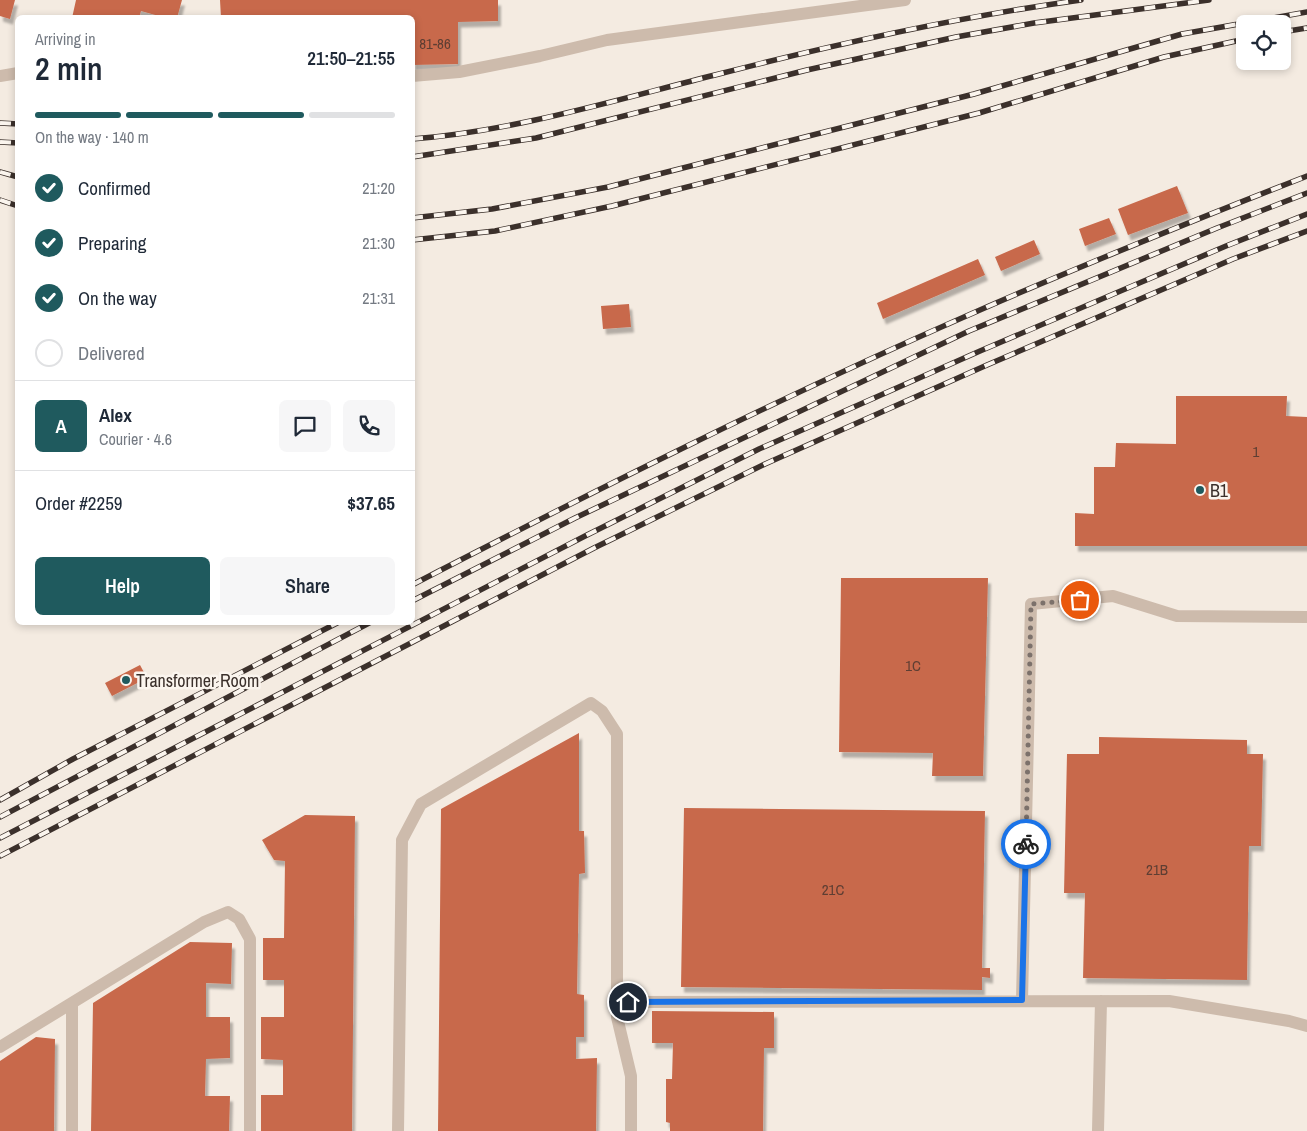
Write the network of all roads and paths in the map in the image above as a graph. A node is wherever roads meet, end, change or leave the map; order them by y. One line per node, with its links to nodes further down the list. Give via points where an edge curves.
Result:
1 (906, 0): 4 (lane, via 616,39 459,72)
2 (15, 74): 3 (lane)
3 (0, 76)
4 (415, 76)
5 (1307, 617): 6 (lane, via 1177,616 1113,596 1031,604)
6 (1022, 1000): 7 (lane); 8 (lane)
7 (1101, 1001): 10 (lane, via 1169,1001); 16 (lane)
8 (628, 1002)
9 (72, 1003): 11 (lane); 12 (lane); 13 (lane, via 204,922 228,912 239,919 250,939)
10 (1307, 1026)
11 (0, 1047)
12 (72, 1131)
13 (250, 1131)
14 (398, 1131): 15 (lane, via 402,840 421,804 591,703 602,711 616,734 617,1018 630,1076)
15 (631, 1131)
16 (1098, 1131)

